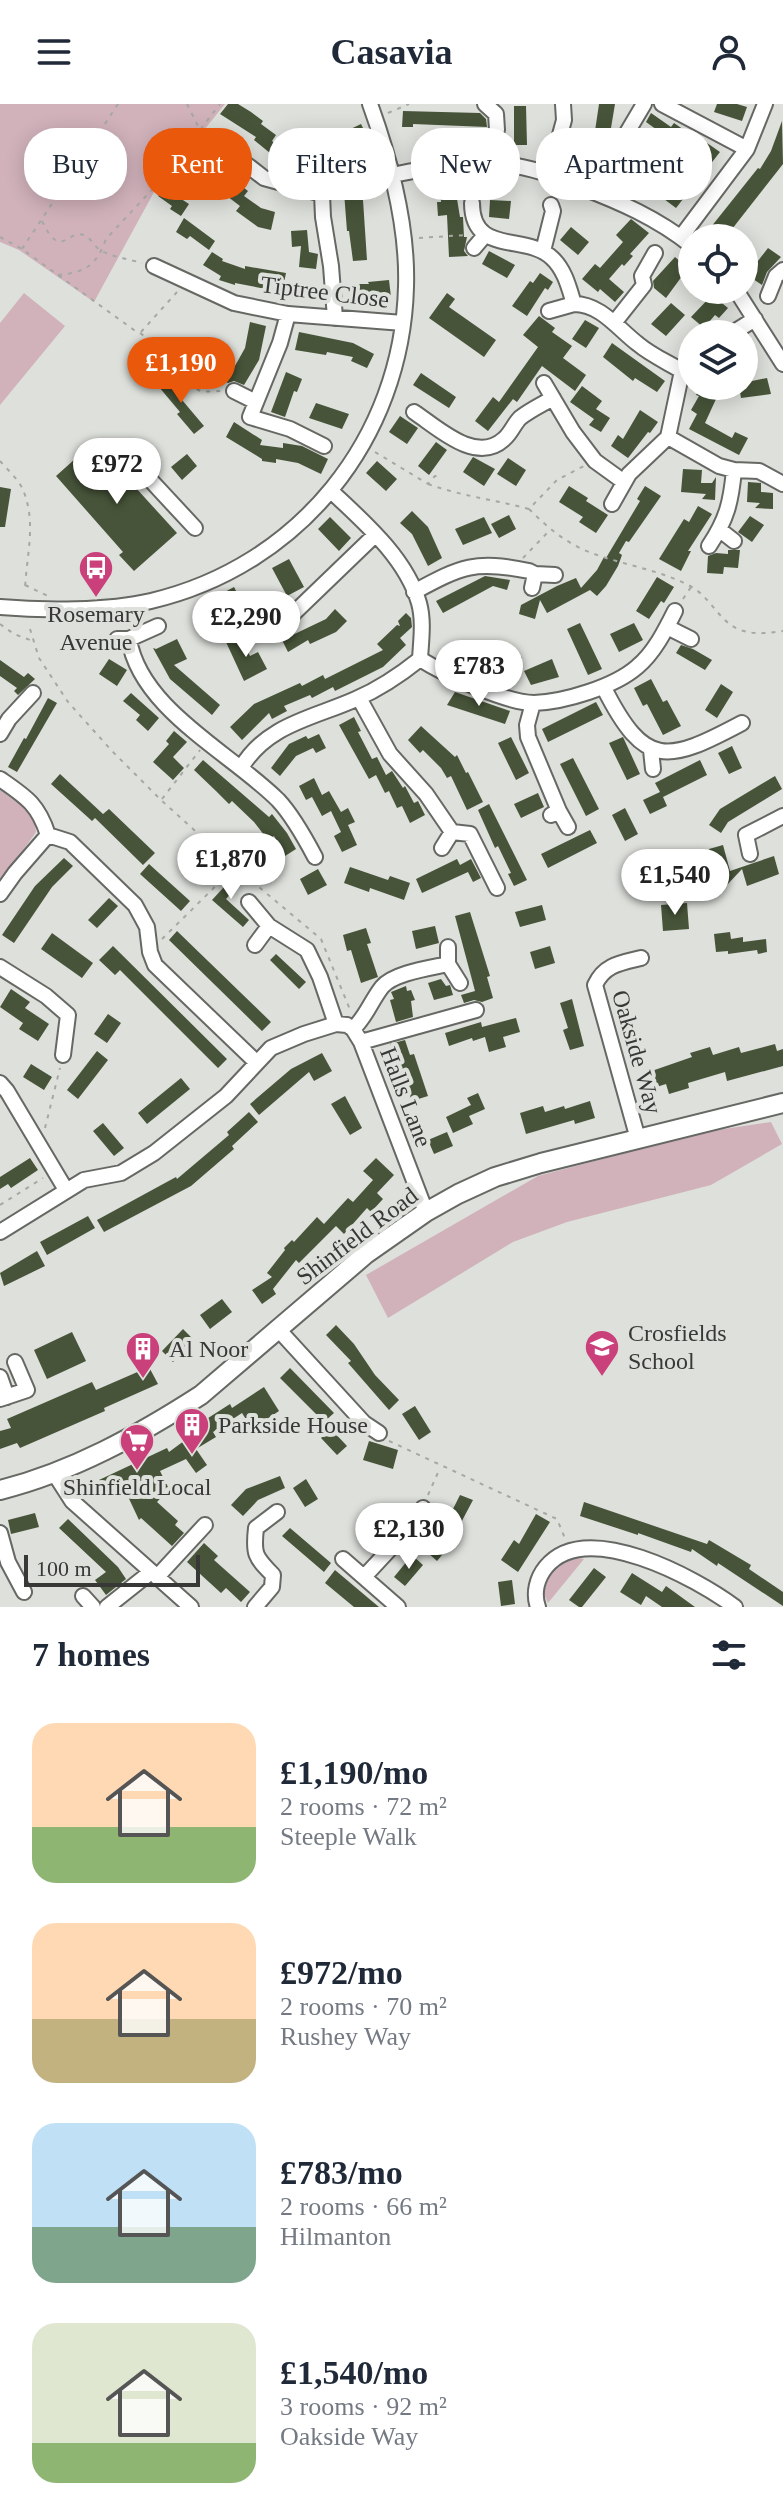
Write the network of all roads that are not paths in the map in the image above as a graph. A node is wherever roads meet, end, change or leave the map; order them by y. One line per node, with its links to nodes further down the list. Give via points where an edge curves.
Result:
1 (370, 104): 7 (street)
2 (485, 104): 8 (street, via 496,114)
3 (563, 104): 9 (street)
4 (644, 104): 10 (street)
5 (662, 104): 11 (street)
6 (765, 104): 11 (street)
7 (377, 128)
8 (497, 128)
9 (562, 128)
10 (630, 128)
11 (747, 149): 19 (street)
12 (536, 171): 13 (street, via 464,163)
13 (395, 174)
14 (395, 192): 34 (street, via 405,248)
15 (323, 200): 32 (street)
16 (615, 200): 21 (street)
17 (472, 203): 20 (street, via 472,219)
18 (551, 205): 23 (street)
19 (699, 224)
20 (485, 235): 22 (street); 23 (street)
21 (678, 235)
22 (474, 248)
23 (543, 251): 28 (street, via 564,273)
24 (655, 253): 35 (street, via 642,276 644,285)
25 (154, 266): 31 (street, Tiptree Close, via 234,303)
26 (783, 270): 27 (street)
27 (768, 296)
28 (574, 304): 30 (street); 35 (street, via 598,310)
29 (745, 304): 33 (street)
30 (549, 311)
31 (288, 314): 32 (street, Tiptree Close); 42 (street)
32 (335, 318): 34 (street, Tiptree Close)
33 (755, 319): 37 (street)
34 (403, 323): 50 (street, via 382,405 358,454)
35 (614, 323): 36 (street, via 639,346)
36 (678, 362)
37 (783, 364)
38 (544, 383): 40 (street)
39 (234, 391): 42 (street)
40 (553, 398): 43 (street, via 520,419 494,446 478,448 462,444); 48 (street, via 595,461)
41 (678, 400): 44 (street)
42 (256, 402): 45 (street, via 250,417)
43 (414, 412)
44 (668, 437): 46 (street); 48 (street)
45 (324, 446)
46 (734, 470): 49 (street, via 759,471); 53 (street)
47 (143, 472): 52 (street)
48 (624, 482): 51 (street)
49 (783, 484)
50 (331, 491): 54 (street); 59 (street, via 287,534 246,563 196,586 136,604)
51 (612, 504)
52 (195, 528)
53 (720, 530): 55 (street); 56 (street)
54 (375, 535): 58 (street, via 400,564); 61 (street, via 294,613)
55 (734, 541)
56 (709, 546)
57 (555, 575): 58 (street, via 534,581 518,568 484,564 463,568)
58 (414, 592): 65 (street, via 422,627)
59 (0, 607)
60 (675, 611): 63 (street)
61 (264, 617)
62 (158, 626): 73 (street, via 123,639 145,682)
63 (667, 627): 64 (street); 66 (street, via 637,668)
64 (691, 639)
65 (420, 659): 68 (street); 69 (street, via 468,683)
66 (604, 688): 69 (street); 72 (street, via 637,740)
67 (33, 693): 71 (street)
68 (359, 698): 73 (street, via 271,734); 78 (street, via 398,765)
69 (533, 703): 77 (street, via 528,737 555,813)
70 (742, 723): 72 (street, via 677,751)
71 (0, 734)
72 (651, 750): 74 (street)
73 (241, 768): 82 (street, via 309,835)
74 (653, 769)
75 (0, 779): 79 (street, via 40,813)
76 (783, 816): 81 (street, via 739,832)
77 (568, 827)
78 (458, 833): 80 (street); 83 (street, via 470,834)
79 (48, 835): 84 (street); 98 (street, via 70,842 135,905 147,927 155,965)
80 (442, 848)
81 (750, 854)
82 (315, 857)
83 (497, 888)
84 (0, 894)
85 (249, 902): 86 (street)
86 (269, 926): 87 (street); 94 (street, via 307,950)
87 (255, 945)
88 (448, 947): 90 (street)
89 (641, 958): 101 (street, Oakside Way, via 611,965 595,985)
90 (448, 964): 92 (street); 95 (street, via 392,978)
91 (0, 967): 97 (street, via 68,1015)
92 (460, 983)
93 (476, 1010): 96 (street, Halls Lane)
94 (336, 1024): 95 (street); 98 (street, via 283,1042)
95 (353, 1029): 96 (street, Halls Lane)
96 (361, 1042): 103 (street, Halls Lane)
97 (63, 1055)
98 (256, 1062): 102 (street, via 226,1096 154,1153 121,1173 84,1180)
99 (0, 1083): 102 (street)
100 (783, 1105): 101 (main road, Shinfield Road)
101 (638, 1139): 103 (main road, Shinfield Road, via 506,1173)
102 (66, 1190): 104 (street)
103 (426, 1212): 105 (main road, Shinfield Road)
104 (0, 1232)
105 (277, 1328): 109 (street, via 359,1427); 110 (main road, Shinfield Road, via 201,1395)
106 (15, 1362): 108 (street, via 27,1390)
107 (0, 1377): 108 (street)
108 (4, 1398)
109 (379, 1433)
110 (54, 1473): 111 (main road, Shinfield Road); 117 (street, via 72,1501)
111 (0, 1490)
112 (423, 1508): 118 (street)
113 (277, 1512): 122 (street, via 256,1528 253,1547 273,1575 272,1587)
114 (205, 1525): 117 (street)
115 (0, 1533): 119 (street)
116 (343, 1559): 118 (street)
117 (154, 1575): 120 (street); 121 (street)
118 (364, 1577): 123 (street)
119 (24, 1592)
120 (107, 1607)
121 (191, 1607)
122 (255, 1607)
123 (398, 1607)
124 (538, 1607): 125 (street, via 538,1576 551,1561 585,1547 668,1567)
125 (735, 1607)

